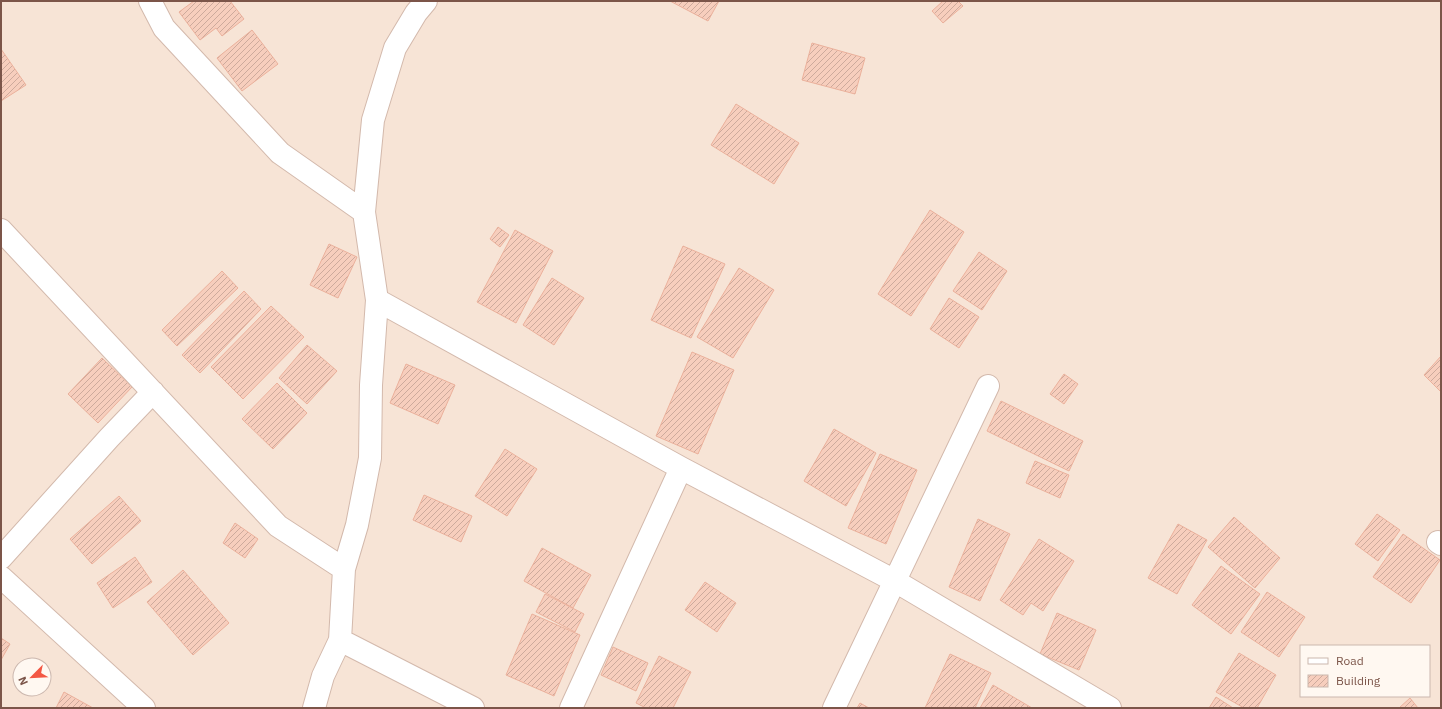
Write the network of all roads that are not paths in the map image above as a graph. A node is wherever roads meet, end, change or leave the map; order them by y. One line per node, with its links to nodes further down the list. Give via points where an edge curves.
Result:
1 (150, 1): 3 (street, via 164,28 280,153)
2 (426, 1): 3 (street, via 395,48 373,120)
3 (364, 212): 5 (street)
4 (1, 230): 7 (street)
5 (377, 300): 8 (street); 10 (street, via 371,385 370,458 357,525)
6 (988, 386): 12 (street)
7 (153, 392): 9 (street); 10 (street, via 278,526)
8 (681, 468): 12 (street); 17 (street)
9 (1, 558)
10 (344, 569): 13 (street)
11 (1, 577): 14 (street)
12 (895, 581): 18 (street); 19 (street)
13 (340, 640): 15 (street, via 323,676); 16 (street)
14 (144, 708)
15 (314, 708)
16 (473, 708)
17 (571, 708)
18 (834, 708)
19 (1110, 708)

